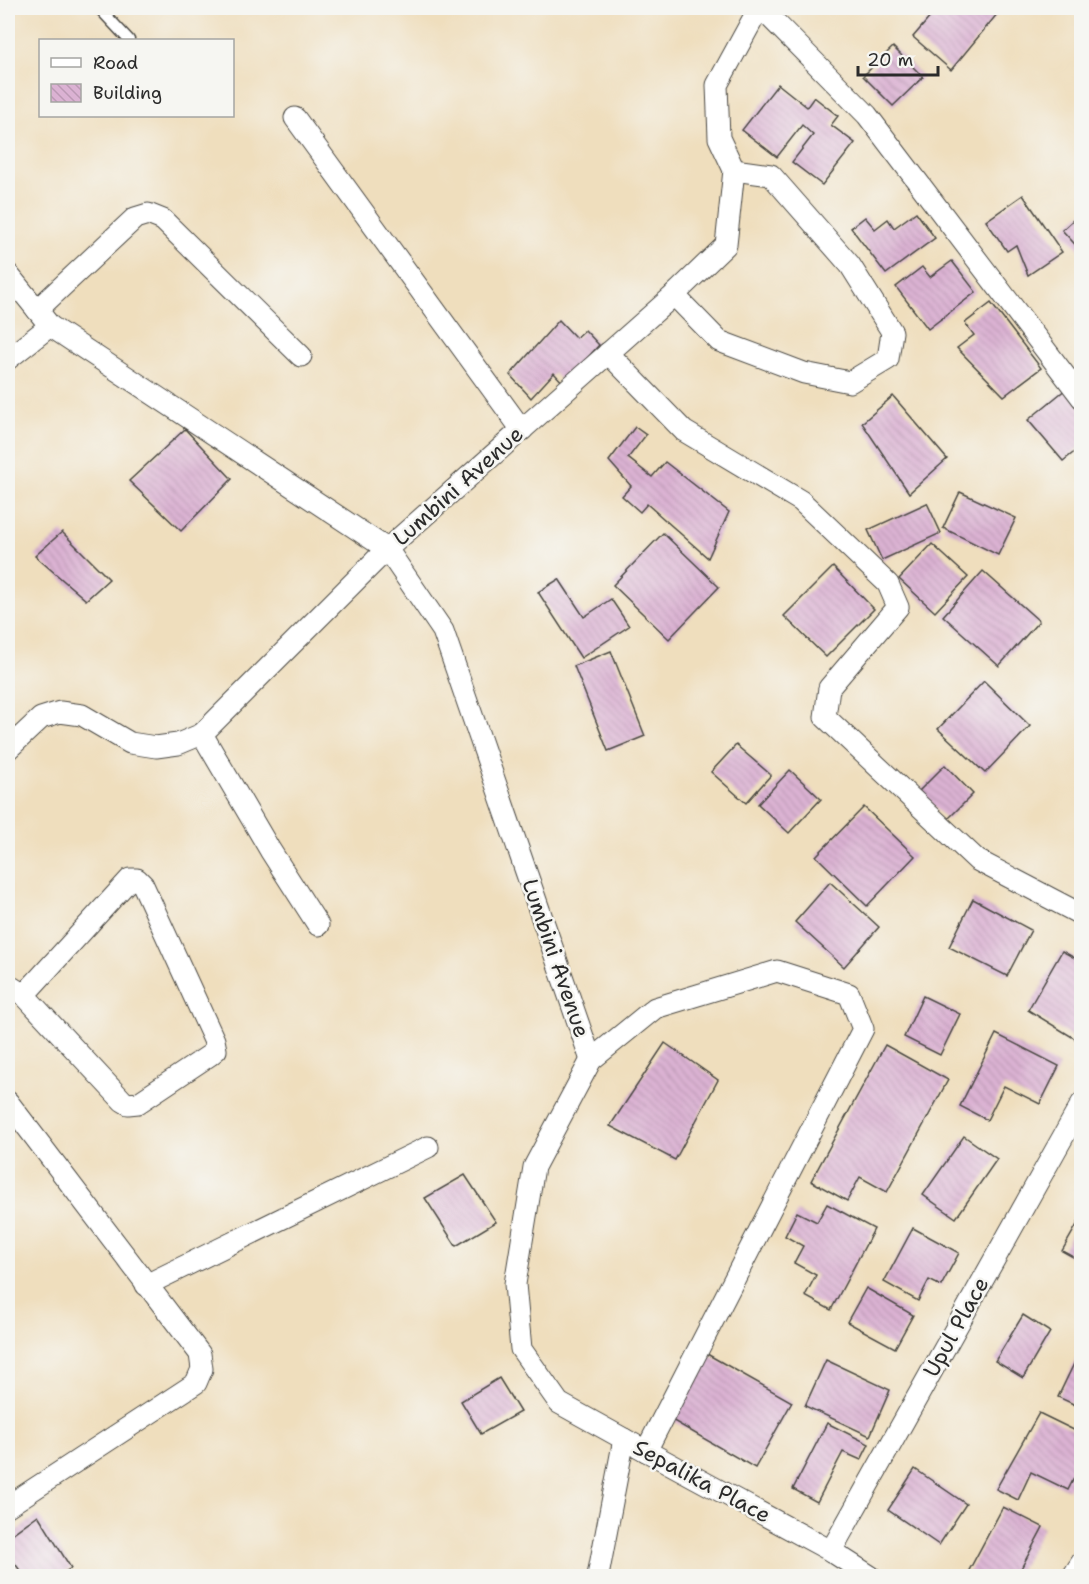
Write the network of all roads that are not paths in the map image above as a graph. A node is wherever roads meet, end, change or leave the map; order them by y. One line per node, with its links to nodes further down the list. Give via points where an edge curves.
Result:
1 (99, 8): 3 (lane)
2 (760, 8): 5 (street, via 717,85 719,138); 12 (street, via 867,115)
3 (128, 39)
4 (296, 118): 13 (street)
5 (734, 170): 7 (street, Lumbini Avenue, via 726,245); 7 (street, via 771,175 850,265 892,332 888,359 850,382 804,373 719,340)
6 (8, 274): 8 (street)
7 (674, 295): 9 (street, Lumbini Avenue)
8 (44, 318): 10 (street, via 135,219 148,214 163,220); 11 (street); 14 (street)
9 (608, 353): 13 (street, Lumbini Avenue); 17 (street, via 684,431 801,501 888,584 898,607 829,688 825,717 976,860)
10 (301, 356)
11 (8, 359)
12 (1082, 398)
13 (522, 430): 14 (street, Lumbini Avenue)
14 (387, 549): 15 (street); 20 (street, Lumbini Avenue, via 443,631)
15 (202, 734): 16 (street, via 178,744 156,747 130,743 82,715 60,712 41,718); 18 (street)
16 (8, 749)
17 (1082, 915)
18 (318, 925)
19 (16, 990): 19 (street, via 128,1104 138,1103 216,1050 137,879 130,879)
20 (591, 1060): 25 (street, via 534,1167 514,1284 521,1349 559,1403); 26 (street, via 655,1008 777,971 849,994 863,1029)
21 (8, 1102): 24 (street)
22 (1082, 1103): 28 (street, Upul Place)
23 (428, 1147): 24 (street)
24 (146, 1285): 27 (street, via 200,1354 202,1369 196,1383)
25 (624, 1439): 26 (street, Sepalika Place); 30 (street, Sepalika Place)
26 (646, 1451): 28 (street, Sepalika Place)
27 (8, 1506)
28 (831, 1551): 31 (street, Sepalika Place)
29 (1082, 1562): 32 (street)
30 (598, 1576)
31 (870, 1576)
32 (1073, 1576)

